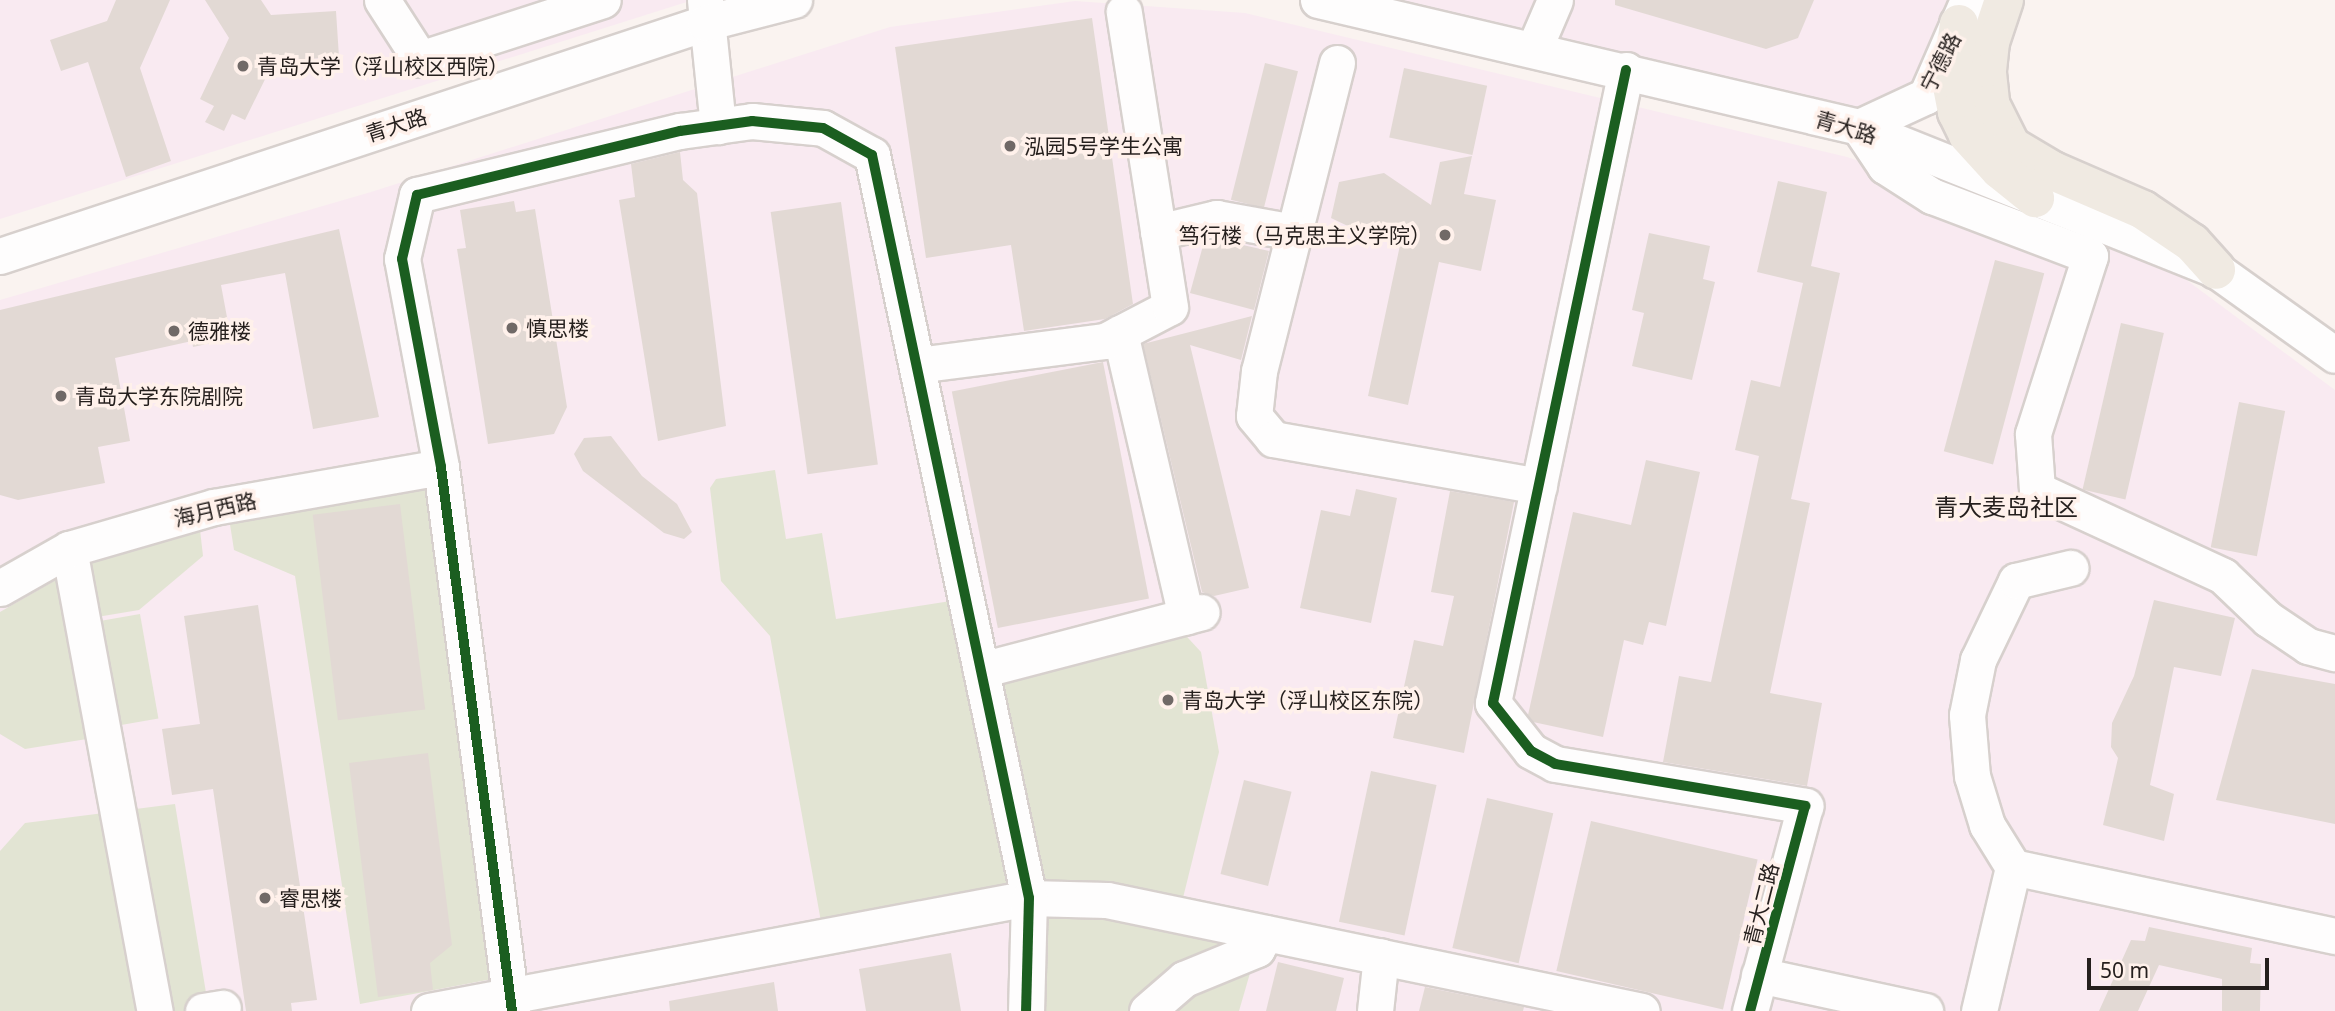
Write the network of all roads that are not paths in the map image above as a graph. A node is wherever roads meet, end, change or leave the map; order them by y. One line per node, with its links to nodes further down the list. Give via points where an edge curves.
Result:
1 (382, 0): 2 (street, via 420,59)
2 (603, 0)
3 (794, 0): 7 (street, 青大路)
4 (1318, 0): 10 (street, 青大路)
5 (1555, 0): 10 (street)
6 (2004, 0): 19 (main road, via 1990,42 1987,73 1990,104 2011,146 2053,171 2143,210 2192,243)
7 (705, 11): 13 (street); 18 (street, 青大路)
8 (1124, 12): 16 (street)
9 (1964, 12): 14 (street, 宁德路, via 1927,96); 15 (main road, via 1951,81 1957,112 1968,135 2000,170)
10 (1534, 49): 12 (street, 青大路)
11 (1337, 63): 17 (street)
12 (1626, 70): 14 (street, 青大路); 24 (street)
13 (718, 126): 22 (street, via 752,121 822,128 872,155); 23 (street, via 680,131 417,195 402,259)
14 (1859, 127): 15 (street, 青大路); 28 (street, via 1885,166 1932,196 2090,257 2033,434 2036,490 2223,576 2268,619 2308,646)
15 (2035, 198): 19 (street, 青大路)
16 (1158, 232): 17 (street, via 1216,218); 20 (street, via 1170,307)
17 (1294, 232): 24 (street, via 1255,404 1254,416 1273,439)
18 (0, 256)
19 (2216, 270): 21 (street, 青大路)
20 (1119, 333): 22 (street, via 1105,341); 29 (street, via 1194,614)
21 (2335, 355)
22 (917, 365): 29 (street)
23 (441, 467): 25 (street, 海月西路, via 214,507); 36 (street)
24 (1539, 486): 35 (street, via 1493,703 1531,751 1555,764 1805,806)
25 (69, 549): 27 (street, 海月西路); 38 (street)
26 (2070, 568): 30 (street, via 2016,581 1978,660 1967,715 1972,776 1987,825)
27 (0, 588)
28 (2335, 653)
29 (981, 670): 31 (street)
30 (2013, 867): 33 (street); 46 (street)
31 (1030, 898): 32 (street, via 1107,900); 36 (street); 40 (street)
32 (1266, 933): 34 (street); 41 (street, via 1257,949 1184,979)
33 (2335, 936)
34 (1381, 956): 37 (street); 42 (street)
35 (1762, 975): 43 (street); 44 (street, 青大二路); 45 (street)
36 (512, 1005): 39 (street)
37 (1627, 1009)
38 (155, 1011)
39 (429, 1011)
40 (1026, 1011)
41 (1147, 1011)
42 (1375, 1011)
43 (1750, 1011)
44 (1755, 1011)
45 (1925, 1011)
46 (1979, 1011)

